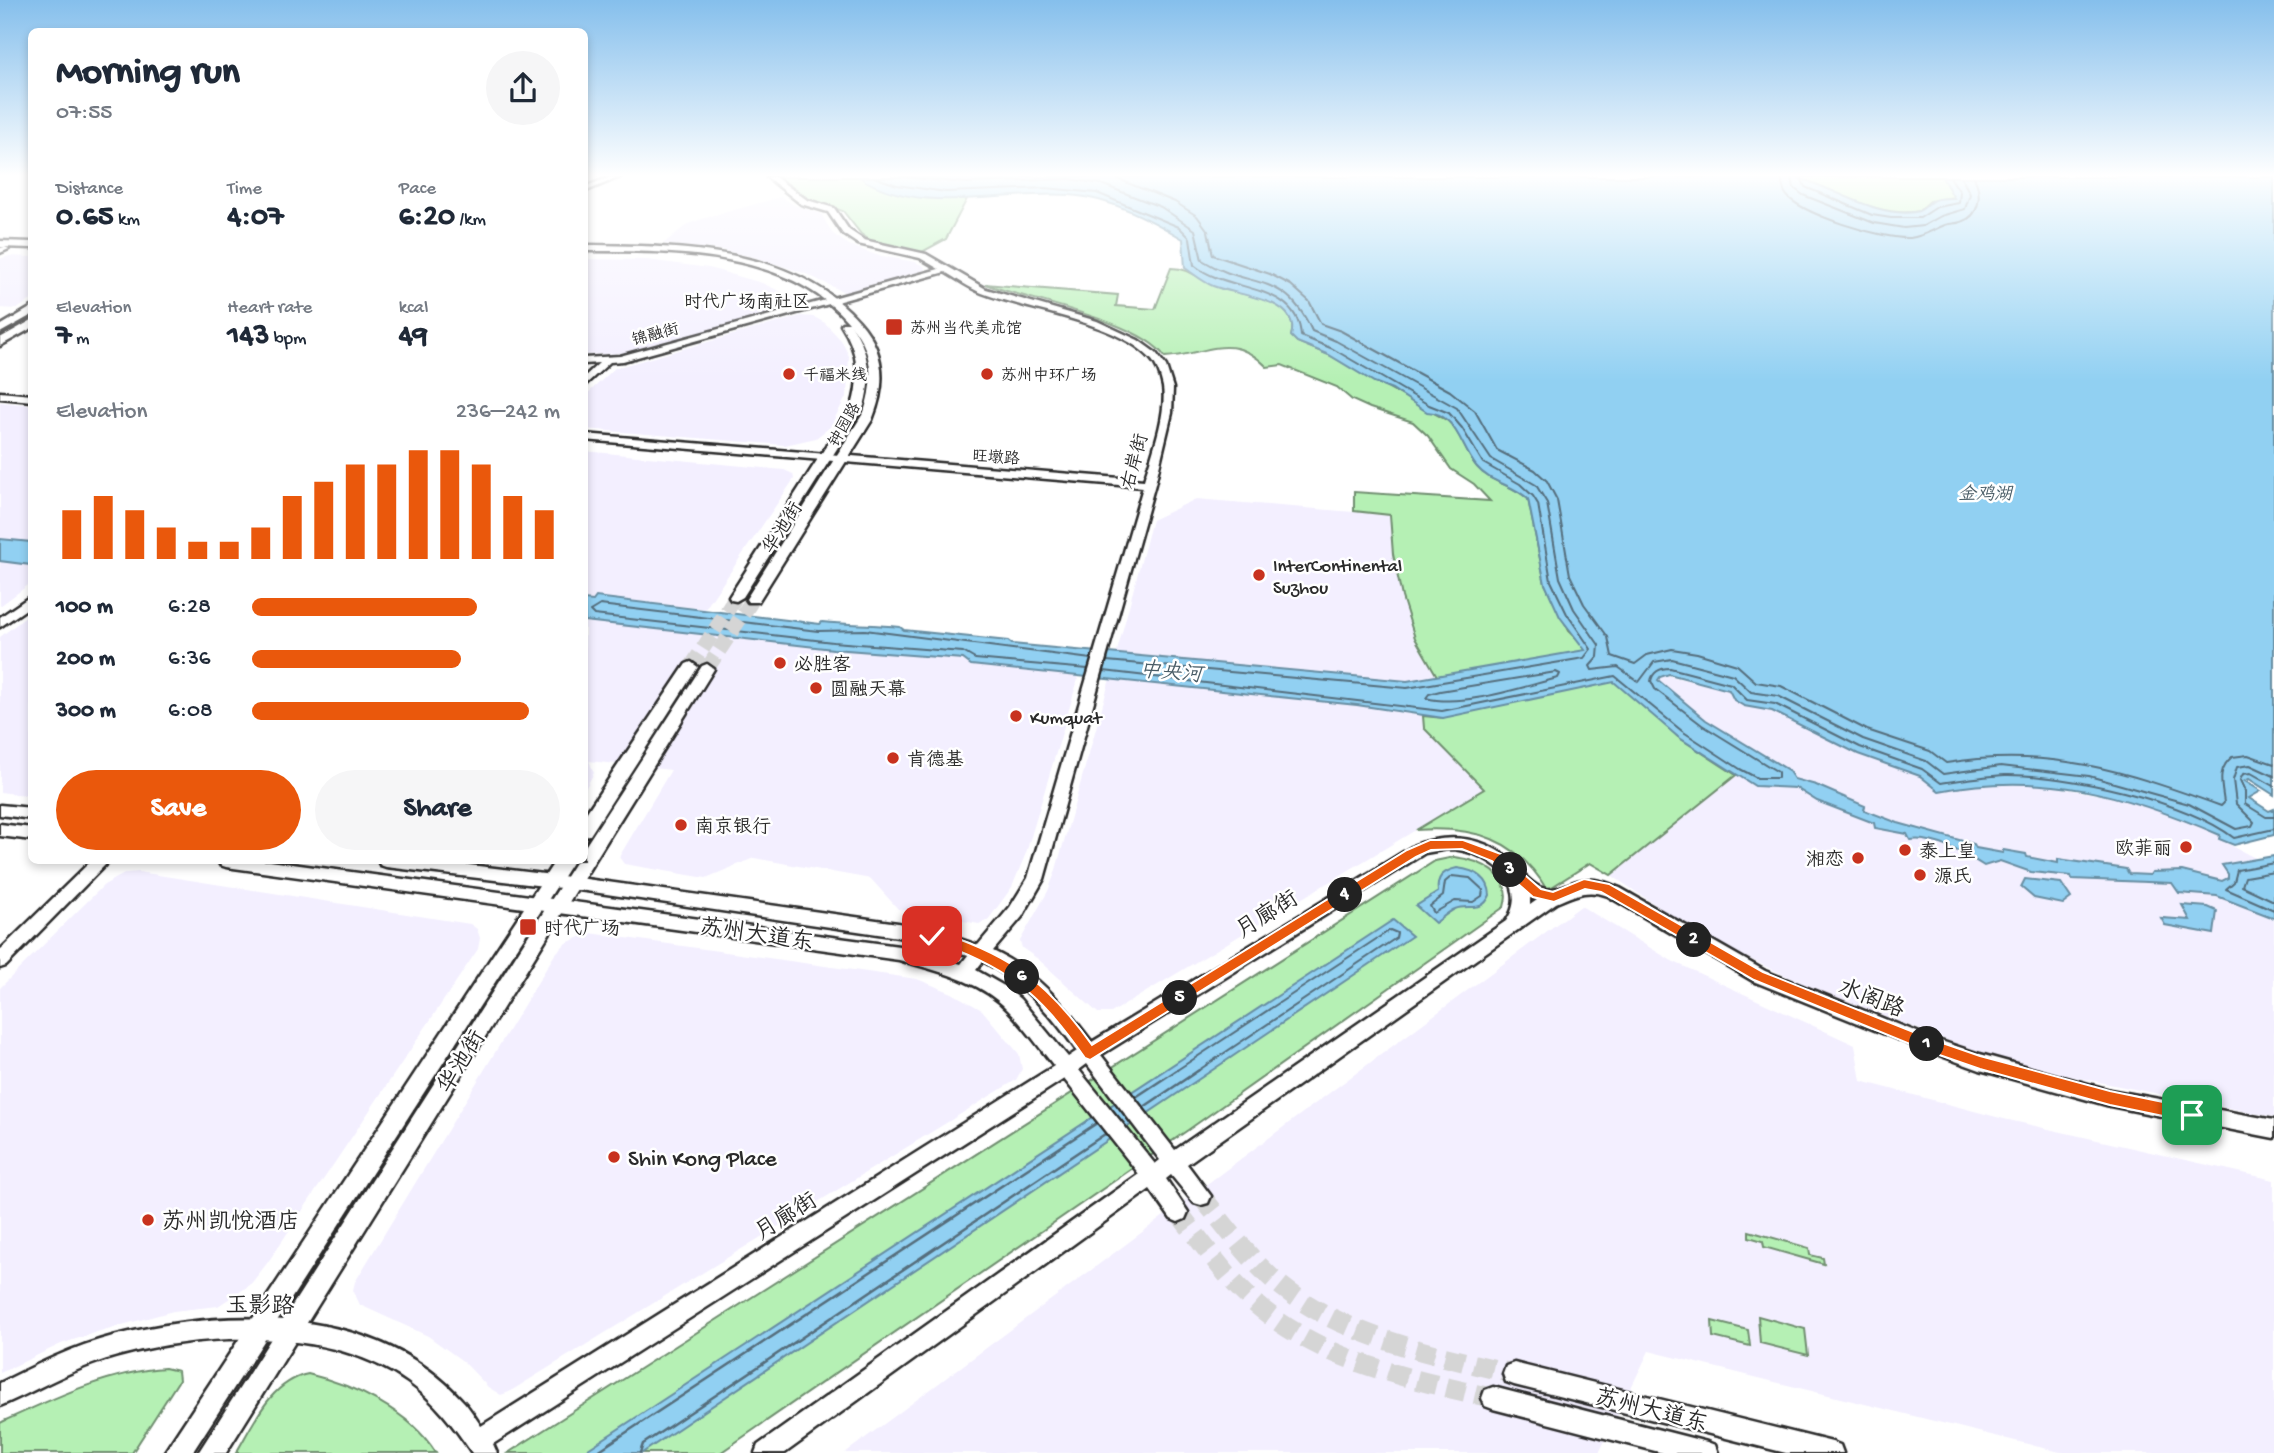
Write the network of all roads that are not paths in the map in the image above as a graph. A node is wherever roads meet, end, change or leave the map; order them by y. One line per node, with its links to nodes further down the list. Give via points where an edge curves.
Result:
1 (873, 245): 6 (street, 右岸街, via 923,256)
2 (28, 247): 3 (main road)
3 (1, 248)
4 (588, 250): 7 (main road, 钟园路, via 655,250 729,259 789,276)
5 (588, 250): 8 (main road, 钟园路, via 725,264 782,281)
6 (943, 270): 7 (street, 锦融街); 24 (street, 右岸街, via 983,291 1094,323 1153,355 1166,379 1168,397)
7 (836, 301): 8 (street, 锦融街); 23 (main road, 钟园路, via 858,323 876,364 872,405)
8 (824, 304): 14 (street, 锦融街); 22 (main road, 钟园路, via 853,334 864,380 858,406)
9 (28, 312): 11 (main road)
10 (28, 326): 12 (main road)
11 (0, 330)
12 (0, 343)
13 (588, 361): 14 (street, 锦融街)
14 (606, 361): 15 (street)
15 (588, 379)
16 (0, 388): 17 (street)
17 (28, 391)
18 (0, 395): 19 (street)
19 (28, 398)
20 (588, 437): 22 (street, 旺墩路)
21 (588, 444): 22 (street, 旺墩路)
22 (823, 460): 23 (street, 旺墩路); 25 (main road, 华池街)
23 (841, 460): 24 (street, 旺墩路); 26 (main road, 华池街)
24 (1149, 484): 47 (street, 右岸街, via 1036,879 1016,912)
25 (736, 597)
26 (753, 599)
27 (28, 602): 28 (street)
28 (0, 623)
29 (0, 810): 30 (street)
30 (28, 814)
31 (588, 825): 34 (main road, 华池街, via 699,668)
32 (0, 830): 33 (street)
33 (28, 834)
34 (588, 858)
35 (98, 864): 48 (street)
36 (248, 864): 44 (street, 苏州大道东)
37 (411, 864): 41 (street, 苏州大道东)
38 (563, 864): 41 (main road, 华池街)
39 (585, 864): 42 (main road, 华池街)
40 (1513, 872): 43 (street, via 1537,894); 46 (street, via 1524,899); 50 (street, 月廊街, via 1475,847 1452,843 1420,849)
41 (551, 881): 42 (street, 苏州大道东); 44 (main road, 华池街)
42 (573, 884): 45 (main road, 华池街); 47 (street, 苏州大道东, via 898,930 950,940)
43 (1558, 896): 46 (street, 水阁路); 52 (street, 水阁路, via 1581,884 1604,888 1759,976 1980,1062 2110,1098)
44 (536, 904): 45 (street, 苏州大道东); 57 (main road, 华池街)
45 (559, 907): 49 (street, 苏州大道东, via 900,953); 58 (main road, 华池街)
46 (1512, 926): 53 (street)
47 (981, 953): 49 (street, 右岸街); 50 (street, 苏州大道东, via 1037,989)
48 (0, 961)
49 (964, 972): 51 (street, 苏州大道东, via 1014,1004)
50 (1090, 1054): 51 (street, 月廊街); 53 (street, 苏州大道东)
51 (1066, 1068): 54 (street, 苏州大道东); 62 (street, 月廊街)
52 (2274, 1129)
53 (1174, 1163): 54 (street); 55 (street, 苏州大道东)
54 (1152, 1177): 56 (street, 苏州大道东); 65 (street)
55 (1201, 1196)
56 (1178, 1212)
57 (258, 1329): 58 (street, 玉影路); 60 (street, 玉影路, via 204,1331 111,1348 64,1364); 63 (main road, 华池街)
58 (289, 1329): 62 (street, 玉影路, via 323,1334 379,1353 412,1371 464,1416); 64 (main road, 华池街)
59 (1514, 1374): 67 (street, 苏州大道东)
60 (0, 1395)
61 (1493, 1398): 66 (street, 苏州大道东)
62 (483, 1447)
63 (177, 1453)
64 (211, 1453)
65 (766, 1453)
66 (1707, 1453)
67 (1832, 1453)

